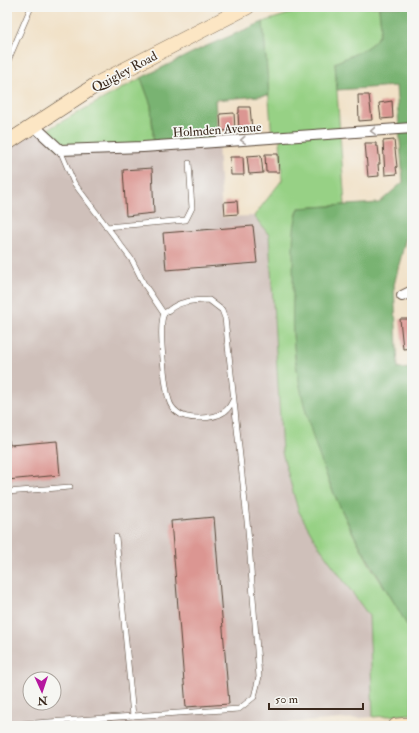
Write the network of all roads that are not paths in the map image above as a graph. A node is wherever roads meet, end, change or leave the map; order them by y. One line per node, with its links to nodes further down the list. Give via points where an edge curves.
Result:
1 (31, 7): 3 (lane)
2 (247, 7): 4 (street, Quigley Road, via 99,83)
3 (7, 63)
4 (33, 125): 6 (street, Quigley Road); 7 (street)
5 (412, 128): 7 (street, Holmden Avenue, one-way to 7, via 143,147)
6 (7, 143)
7 (60, 150): 9 (lane, via 74,183)
8 (189, 163): 9 (lane, via 192,208 186,220)
9 (106, 227): 12 (lane, via 132,260)
10 (412, 291): 11 (street)
11 (402, 296)
12 (164, 314): 13 (lane, via 180,302 190,301 209,300 222,310 225,318); 13 (lane, via 161,325 166,388 177,413 198,418 216,416 230,407)
13 (233, 400): 17 (lane, via 248,530 260,677 254,697 239,710)
14 (70, 487): 15 (lane)
15 (7, 492)
16 (116, 537): 17 (lane)
17 (133, 716): 18 (lane)
18 (7, 725)
19 (412, 725): 20 (street)
20 (396, 726)

